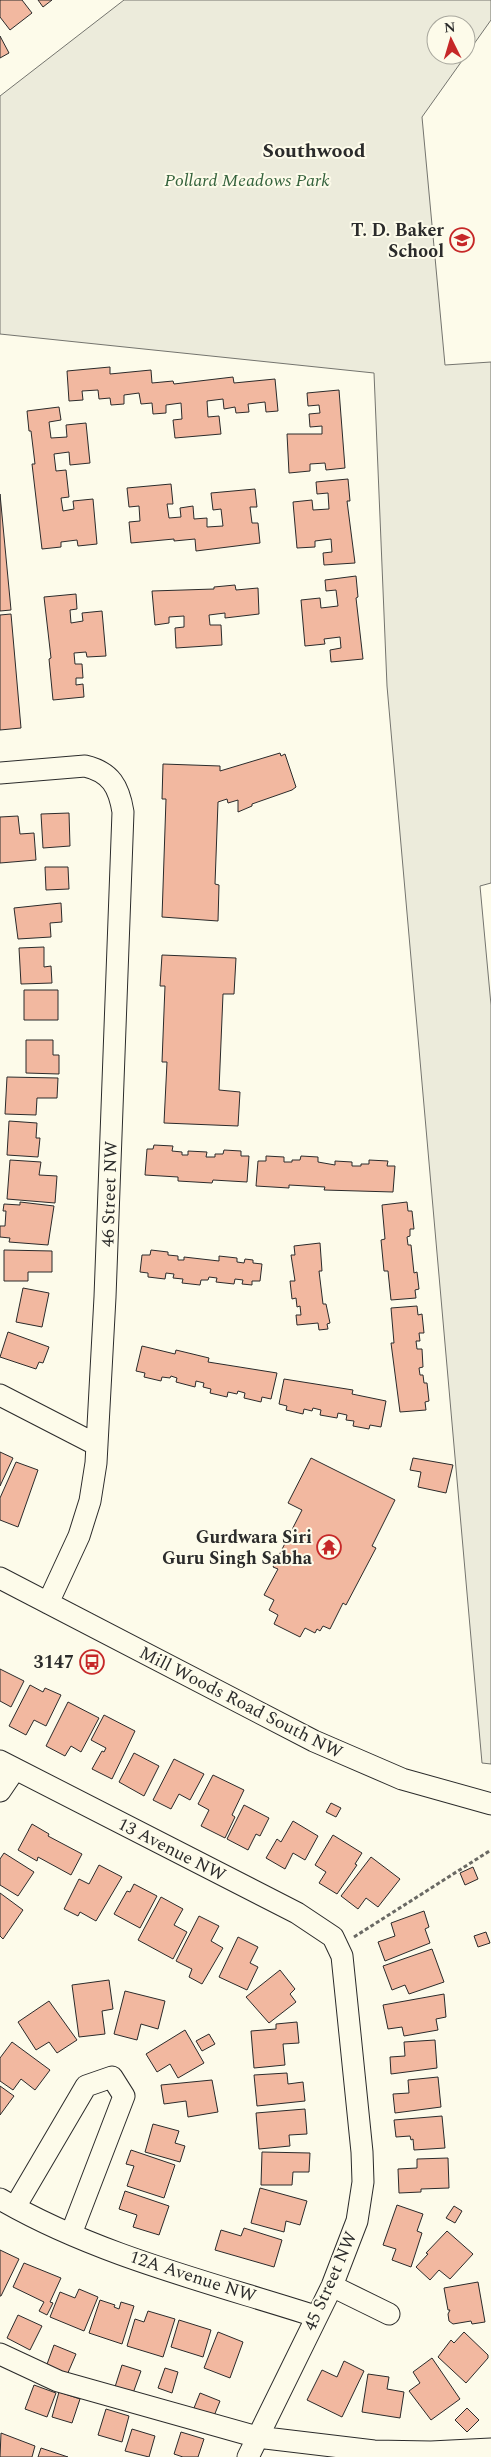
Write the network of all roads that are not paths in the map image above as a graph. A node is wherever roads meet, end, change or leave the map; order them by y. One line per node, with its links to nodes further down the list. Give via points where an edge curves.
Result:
1 (0, 773): 3 (street, 46 Street NW, via 85,766 96,768 112,779 118,789 123,812)
2 (0, 1396): 3 (street)
3 (98, 1445): 5 (street, 46 Street NW, via 94,1482 85,1518)
4 (0, 1578): 5 (street, Mill Woods Road South NW)
5 (48, 1603): 8 (street, Mill Woods Road South NW, via 314,1741 402,1779)
6 (8, 1765): 7 (street); 9 (street, 13 Avenue NW, via 297,1913 324,1928)
7 (0, 1791)
8 (491, 1804)
9 (338, 1946): 12 (street, 45 Street NW, via 345,1969 362,2182 357,2221)
10 (7, 2203): 11 (street, 12A Avenue NW); 11 (street, 12A Avenue NW, via 86,2086 112,2077 124,2096)
11 (72, 2234): 14 (street, 12A Avenue NW)
12 (332, 2286): 13 (street); 14 (street, 45 Street NW)
13 (389, 2314)
14 (315, 2316): 16 (street, 45 Street NW)
15 (0, 2354): 16 (street, via 58,2381)
16 (257, 2437): 17 (street, via 374,2451); 18 (street, 45 Street NW)
17 (491, 2449)
18 (248, 2457)

